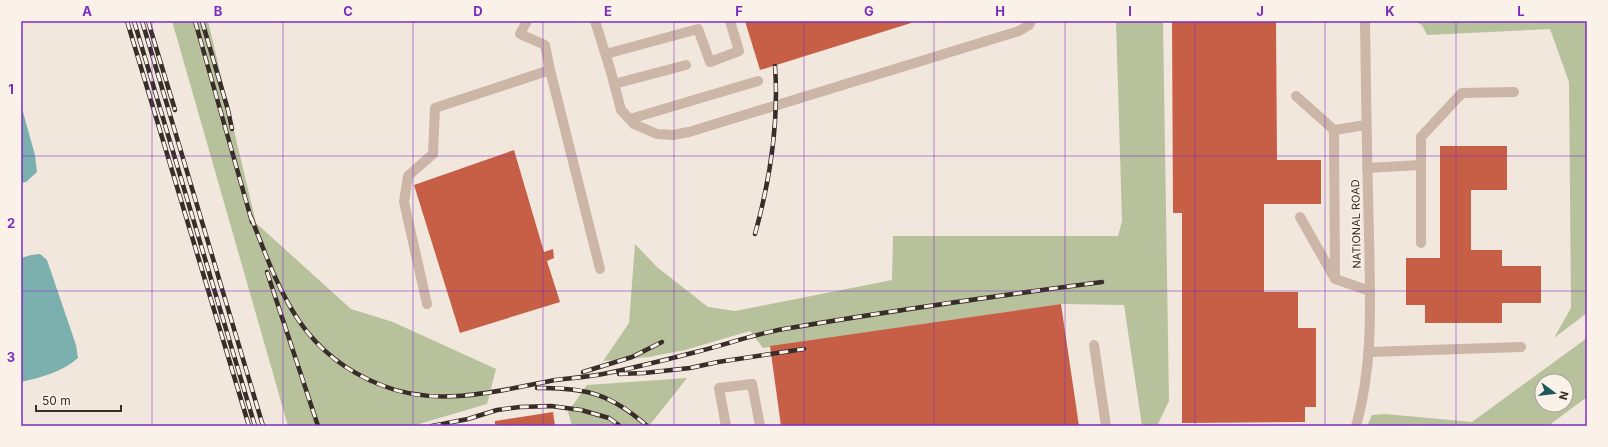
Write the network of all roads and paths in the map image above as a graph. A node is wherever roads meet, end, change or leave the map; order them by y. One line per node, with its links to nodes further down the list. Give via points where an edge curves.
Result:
1 (527, 21): 9 (street, via 520,34 545,45)
2 (595, 21): 7 (street)
3 (730, 21): 6 (street, via 739,51 710,62)
4 (1031, 21): 14 (street, via 1020,31 689,132 657,134 634,124)
5 (1365, 21): 15 (street, NATIONAL ROAD)
6 (697, 25): 7 (street)
7 (606, 54): 11 (street)
8 (686, 65): 11 (street)
9 (550, 70): 21 (street); 24 (street, via 436,108 432,154 408,176 404,202)
10 (758, 81): 14 (street)
11 (614, 84): 14 (street, via 621,110)
12 (1514, 92): 17 (street, via 1462,93 1421,137)
13 (1296, 96): 16 (street)
14 (630, 119)
15 (1366, 125): 16 (street); 18 (street, NATIONAL ROAD)
16 (1334, 130): 22 (street)
17 (1420, 165): 18 (street); 20 (street)
18 (1367, 168): 23 (street, NATIONAL ROAD)
19 (1300, 217): 22 (street)
20 (1421, 243)
21 (600, 269)
22 (1335, 279): 23 (street)
23 (1370, 291): 27 (street, NATIONAL ROAD)
24 (427, 304)
25 (1094, 345): 30 (street)
26 (1521, 347): 27 (street)
27 (1369, 352): 31 (street, NATIONAL ROAD, via 1362,404)
28 (726, 426): 29 (street, via 720,388 752,384)
29 (760, 426)
30 (1106, 426)
31 (1356, 426)

